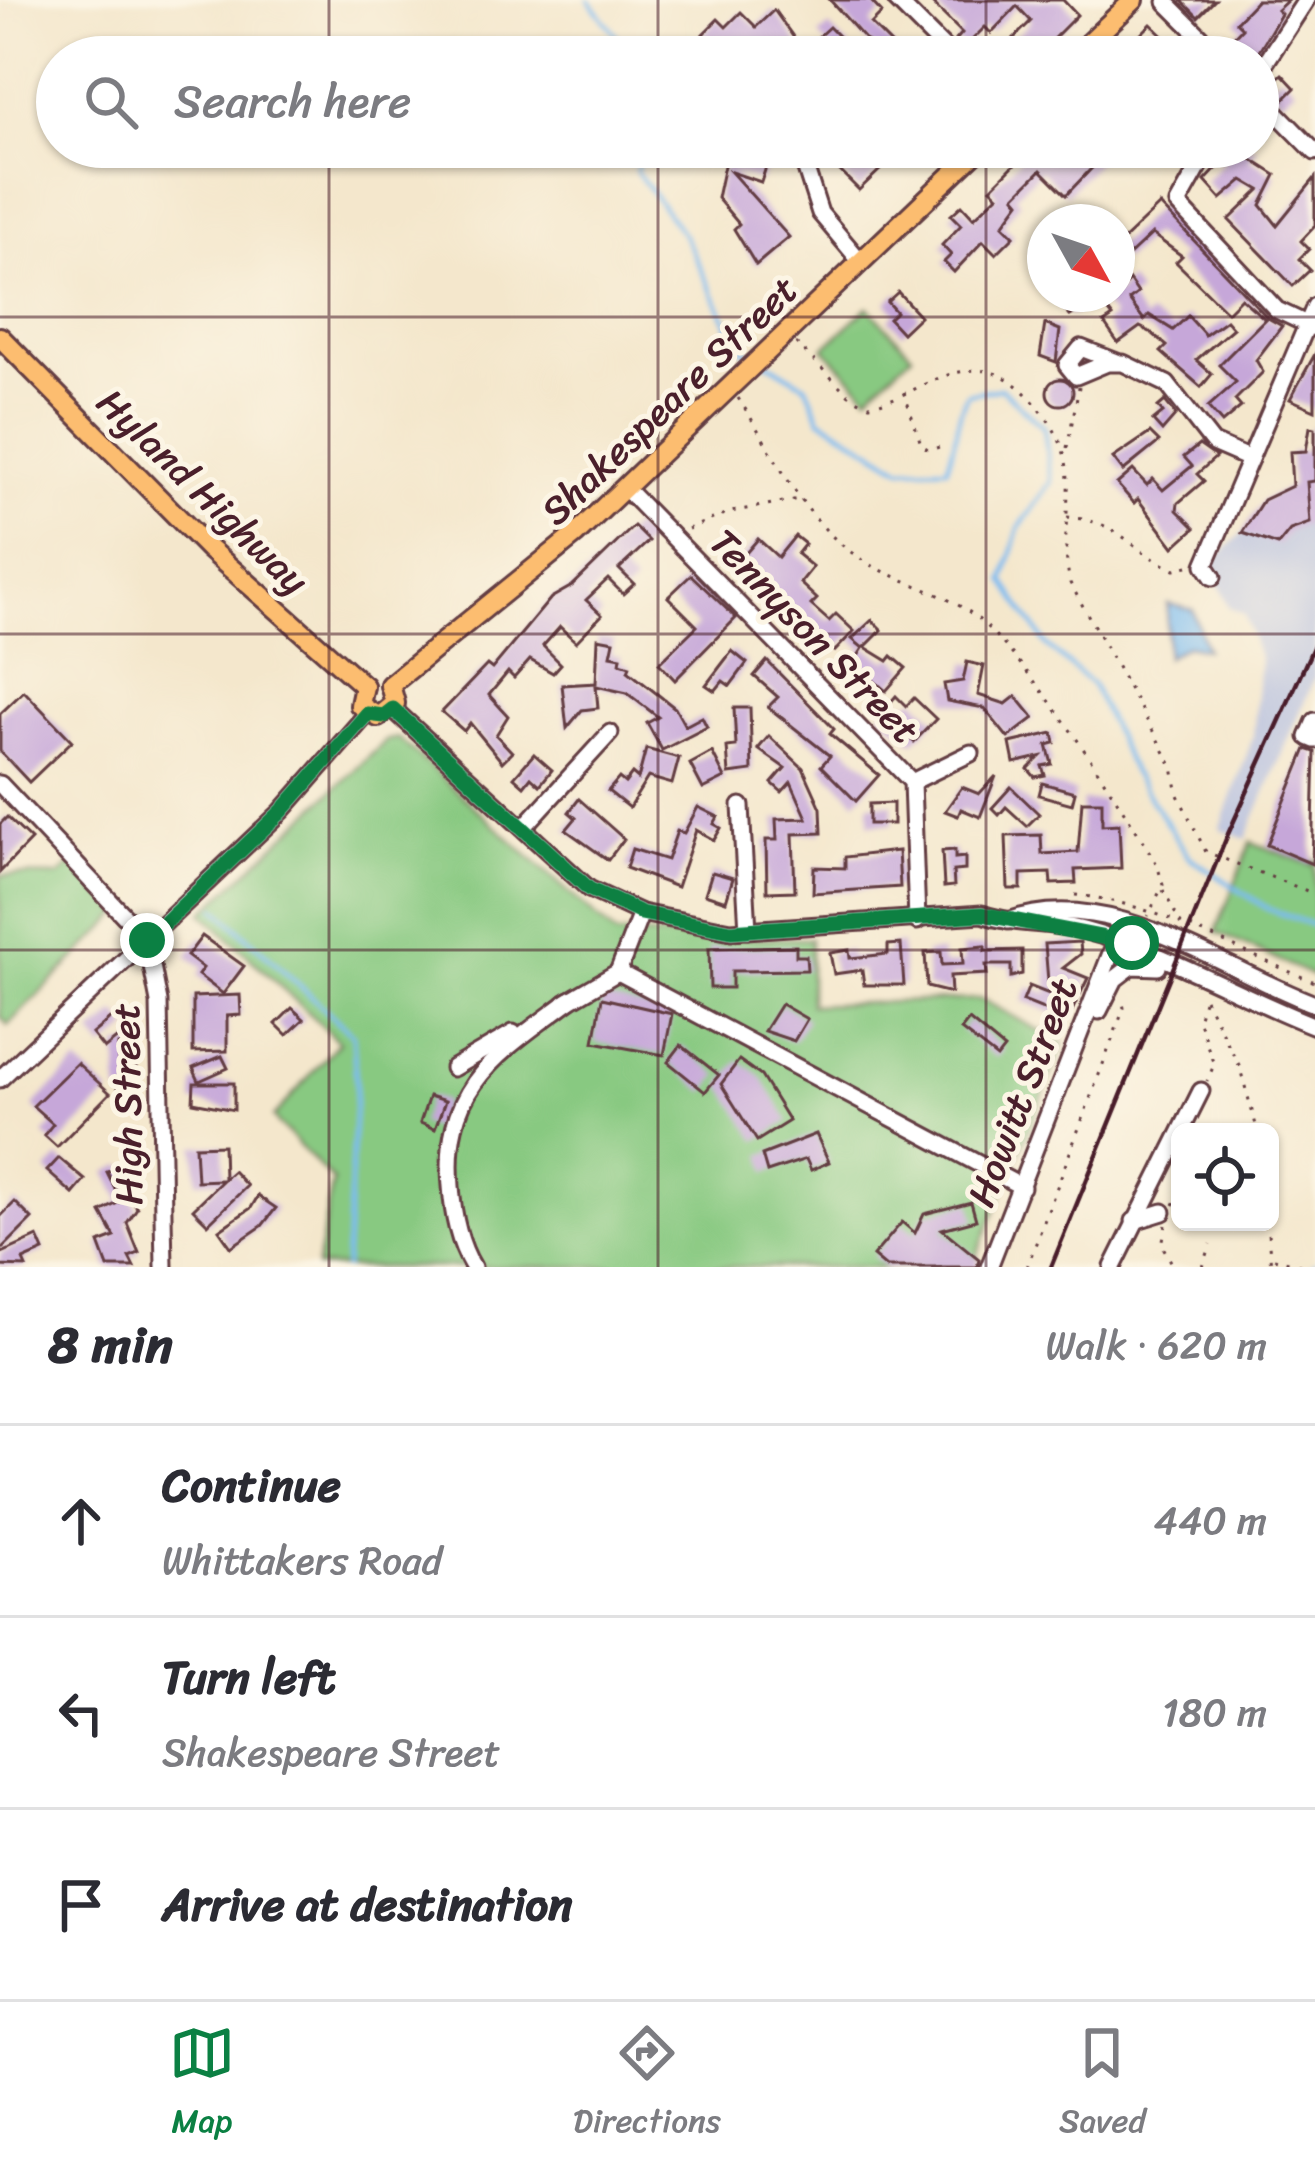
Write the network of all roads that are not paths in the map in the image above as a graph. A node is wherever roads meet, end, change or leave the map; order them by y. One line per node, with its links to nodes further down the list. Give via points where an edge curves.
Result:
1 (896, 0): 5 (street)
2 (1134, 0): 6 (main road)
3 (1306, 0): 8 (street)
4 (1166, 2): 7 (street)
5 (932, 36)
6 (1096, 36)
7 (1200, 36)
8 (1279, 42)
9 (1279, 115): 10 (street)
10 (1315, 152)
11 (806, 168): 14 (street, via 820,213)
12 (959, 168): 14 (main road, Shakespeare Street)
13 (1198, 168): 16 (street, via 1178,204 1277,310)
14 (861, 262): 20 (main road, Shakespeare Street)
15 (1315, 306): 16 (street)
16 (1311, 326): 19 (street)
17 (0, 337): 22 (main road, Hyland Highway, via 209,549)
18 (1117, 362): 18 (street, via 1084,376 1067,365 1081,349); 19 (street, via 1167,384 1213,443)
19 (1250, 460): 21 (street, via 1204,565)
20 (625, 488): 23 (main road, Shakespeare Street, via 528,578); 30 (street, Tennyson Street)
21 (1213, 577)
22 (364, 686): 23 (main road); 25 (main road, via 359,699)
23 (390, 686): 24 (main road)
24 (393, 709): 25 (main road); 33 (street)
25 (367, 714): 39 (street, via 282,811)
26 (1315, 721): 28 (street, via 1308,737)
27 (610, 734): 33 (street)
28 (1315, 740)
29 (971, 753): 30 (street)
30 (913, 782): 36 (street, Tennyson Street)
31 (0, 784): 39 (street)
32 (741, 806): 38 (street)
33 (524, 827): 34 (street, via 589,889)
34 (641, 913): 38 (street); 42 (street)
35 (1082, 914): 37 (street); 40 (street, via 1116,934); 41 (street, via 1147,922)
36 (917, 921): 37 (street, via 982,914); 38 (street)
37 (1005, 922): 40 (street, via 1095,934)
38 (748, 930)
39 (147, 940): 49 (street); 55 (street, High Street, via 159,1002)
40 (1117, 949): 41 (street, via 1162,945); 43 (street); 45 (street); 50 (street, Howitt Street)
41 (1236, 971): 46 (street)
42 (618, 972): 44 (street); 52 (street)
43 (1118, 984): 45 (street, via 1132,966 1150,964); 50 (street)
44 (570, 1000): 48 (street); 56 (street, via 482,1067 448,1132 452,1208)
45 (1257, 1003): 47 (street)
46 (1315, 1004)
47 (1315, 1026)
48 (453, 1068)
49 (0, 1079)
50 (1061, 1089): 52 (street, Howitt Street)
51 (1202, 1091): 54 (street)
52 (1022, 1187): 57 (street, Howitt Street)
53 (1168, 1209): 54 (street)
54 (1134, 1221): 58 (street)
55 (164, 1267)
56 (473, 1267)
57 (989, 1267)
58 (1113, 1267)

